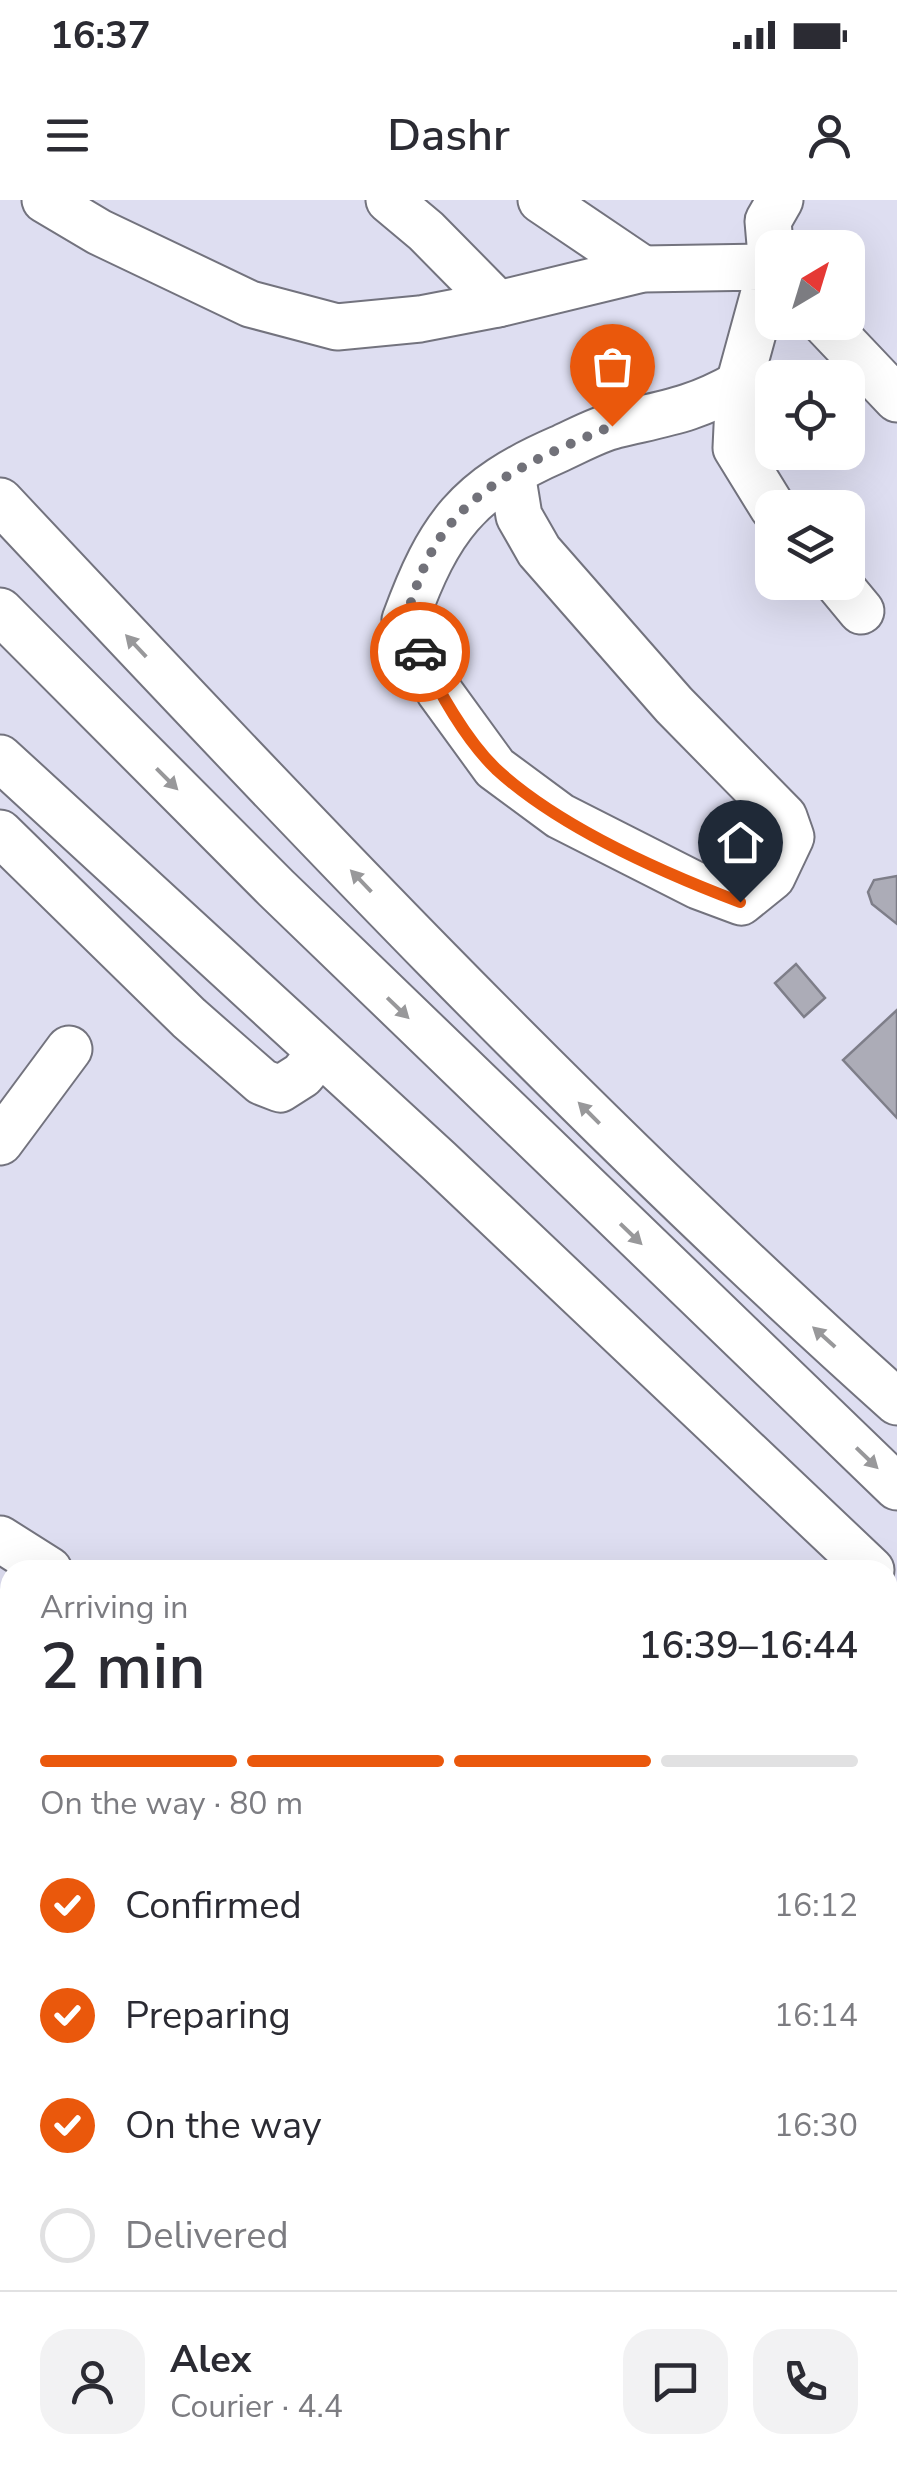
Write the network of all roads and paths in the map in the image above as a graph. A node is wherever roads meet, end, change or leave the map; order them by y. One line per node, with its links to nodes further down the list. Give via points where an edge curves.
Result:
1 (45, 200): 8 (lane, via 250,304 337,328)
2 (389, 200): 8 (lane)
3 (541, 200): 5 (lane)
4 (561, 200): 5 (lane)
5 (597, 235): 7 (lane)
6 (755, 268): 7 (lane)
7 (643, 269): 8 (lane)
8 (498, 304)
9 (755, 328): 11 (lane)
10 (841, 340): 12 (lane)
11 (739, 384): 13 (lane, via 701,406 612,426); 14 (lane, via 736,448)
12 (897, 400)
13 (512, 473): 13 (lane, via 473,498 428,558 405,620 439,691 495,768 560,816 740,902 772,877 791,837 784,818 538,551 519,516)
14 (762, 490)
15 (0, 501): 24 (lane, one-way to 15, via 515,1040)
16 (0, 611): 25 (lane, one-way to 25, via 290,902)
17 (0, 758): 20 (lane)
18 (0, 833): 21 (lane, via 189,1018 262,1082)
19 (69, 1049): 23 (lane)
20 (320, 1053): 21 (lane); 22 (lane)
21 (280, 1089): 22 (lane, via 313,1102)
22 (371, 1102): 28 (lane)
23 (0, 1142)
24 (897, 1402)
25 (897, 1487)
26 (0, 1539): 27 (lane)
27 (33, 1560)
28 (860, 1560)

